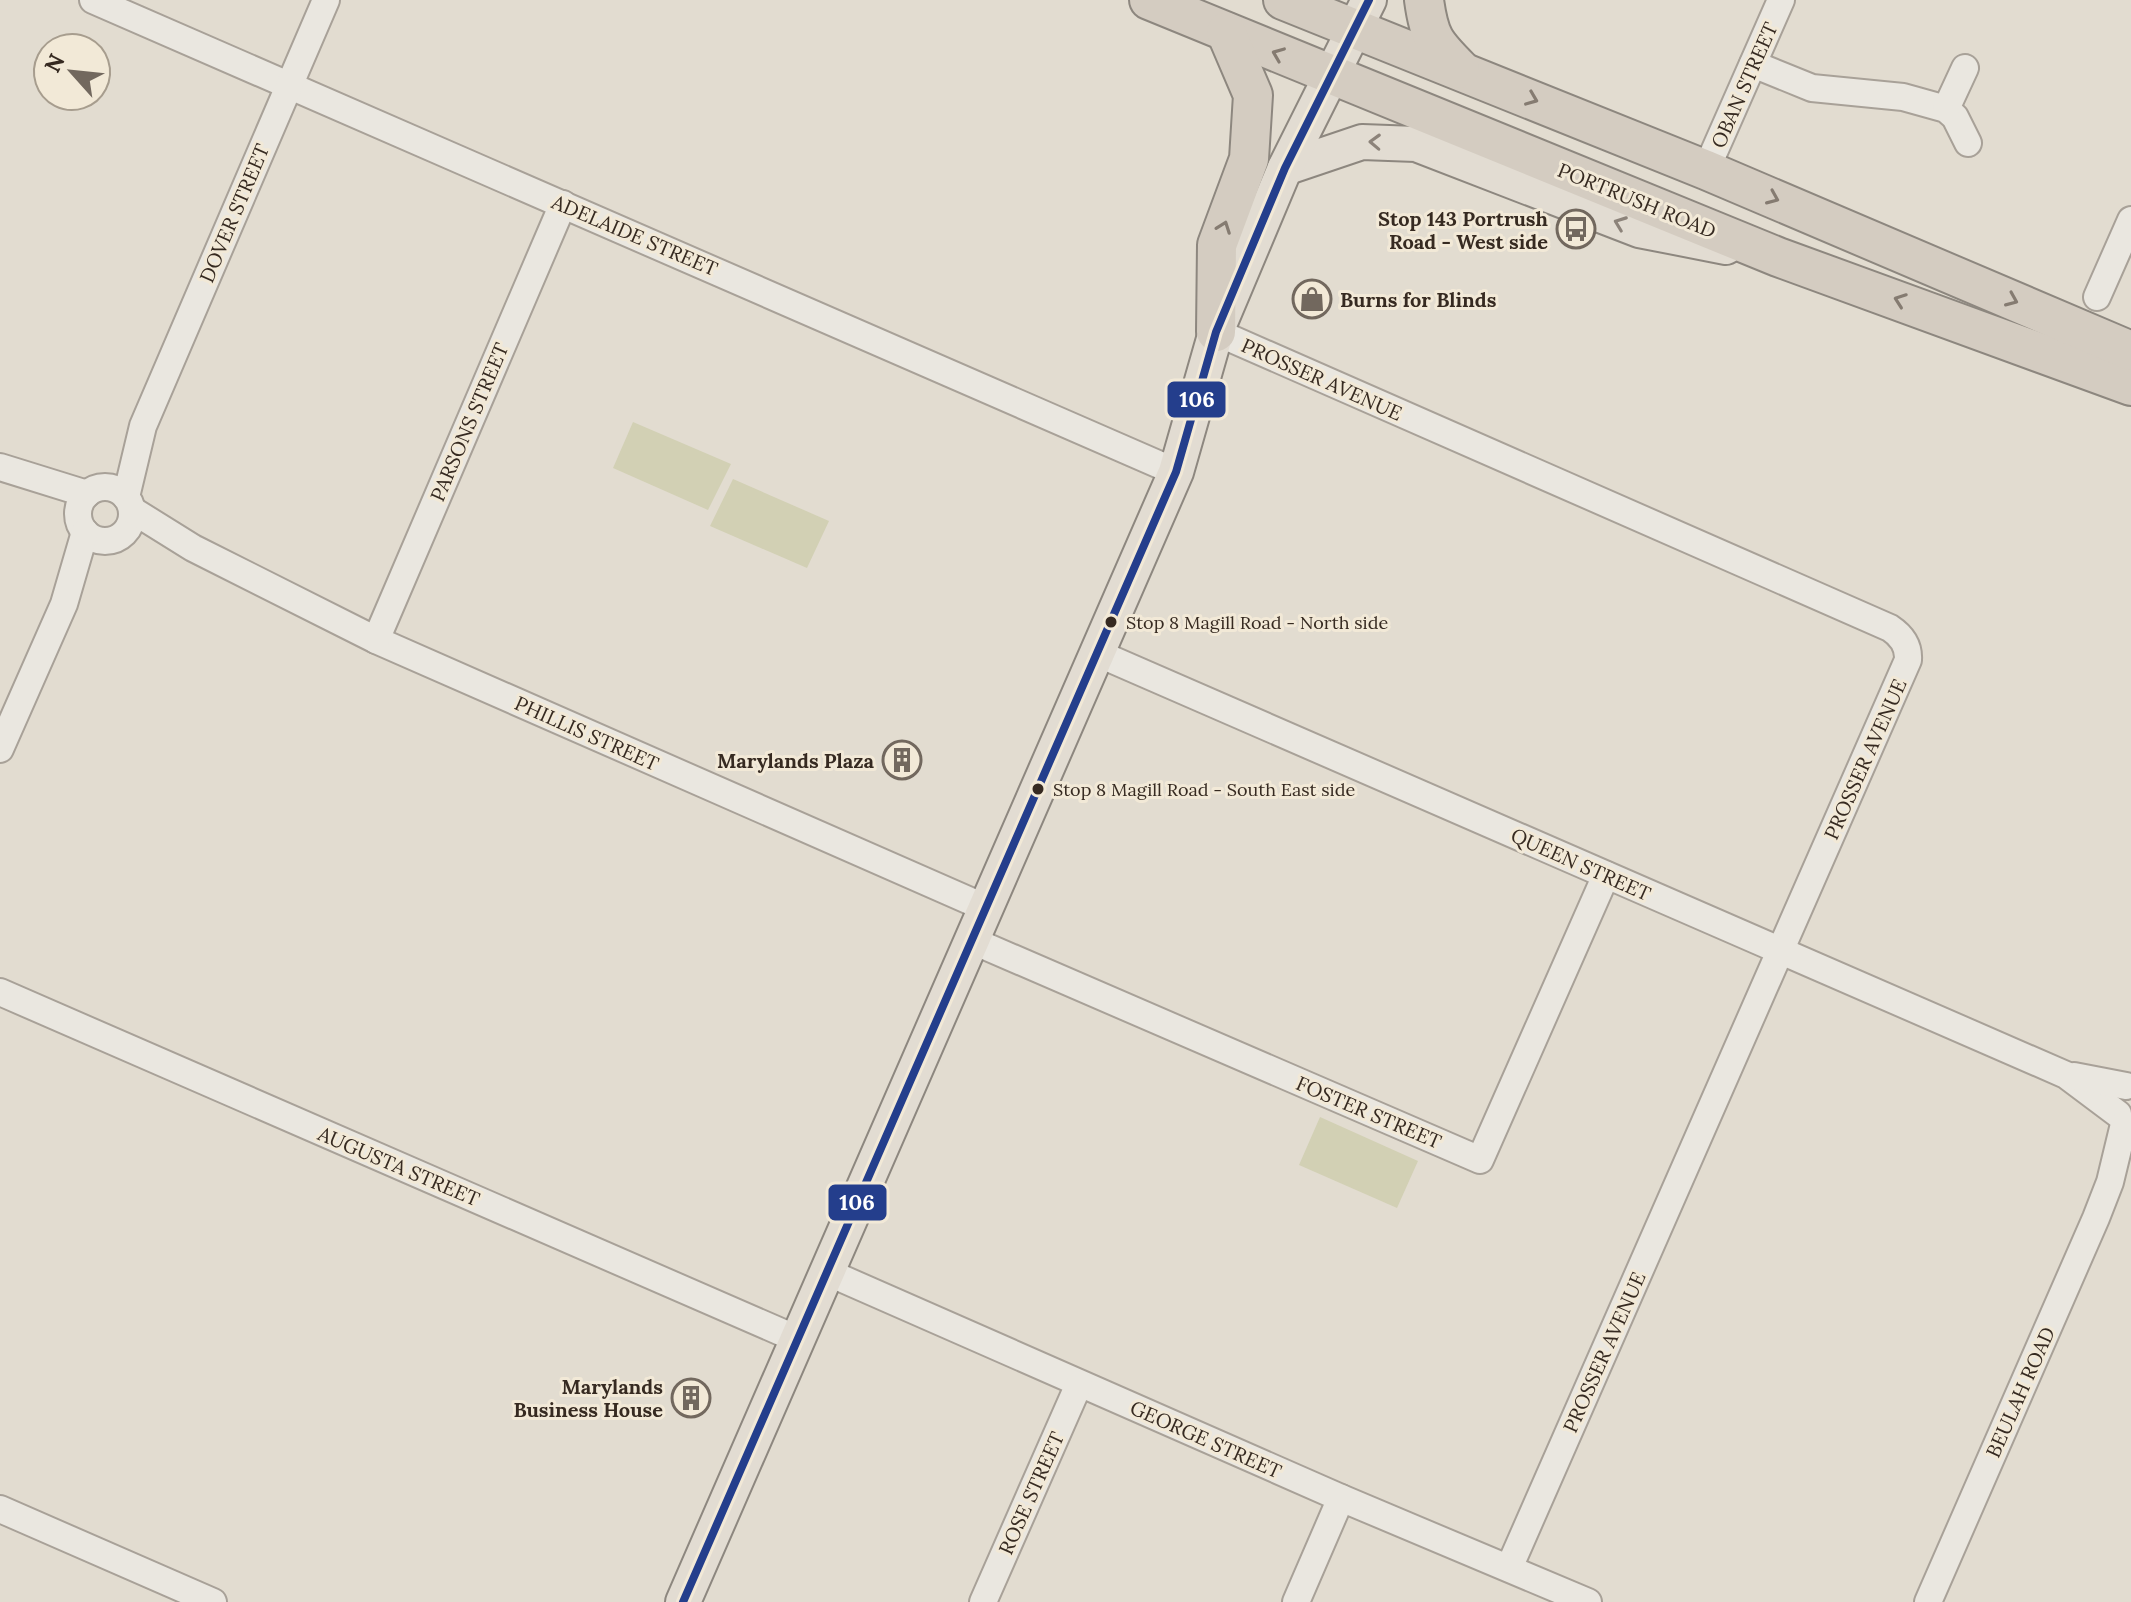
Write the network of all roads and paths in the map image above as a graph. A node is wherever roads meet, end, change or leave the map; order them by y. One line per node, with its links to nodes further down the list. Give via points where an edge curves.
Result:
1 (93, 0): 13 (street, ADELAIDE STREET)
2 (326, 0): 13 (street, DOVER STREET)
3 (1149, 0): 8 (highway, PORTRUSH ROAD)
4 (1283, 0): 7 (highway)
5 (1424, 0): 11 (highway, via 1435,44)
6 (1781, 0): 9 (street, OBAN STREET)
7 (1362, 15): 11 (highway); 12 (main road)
8 (1226, 32): 12 (highway, PORTRUSH ROAD, one-way to 8); 22 (highway, one-way to 8, via 1217,245 1249,159 1253,95)
9 (1753, 64): 14 (street, via 1812,88 1903,97); 17 (street, OBAN STREET)
10 (1965, 68): 14 (street)
11 (1460, 69): 17 (highway, one-way to 17)
12 (1331, 76): 16 (main road); 20 (highway, PORTRUSH ROAD)
13 (289, 85): 18 (street, ADELAIDE STREET); 27 (street, DOVER STREET)
14 (1946, 109): 15 (street)
15 (1968, 143)
16 (1285, 168): 20 (main road, one-way to 16, via 1639,230 1416,144 1362,142); 22 (main road)
17 (1706, 170): 23 (highway, one-way to 23)
18 (563, 204): 26 (street, ADELAIDE STREET); 28 (street, PARSONS STREET)
19 (2131, 220): 21 (street)
20 (1778, 257): 24 (highway, PORTRUSH ROAD, one-way to 20)
21 (2097, 297)
22 (1216, 332): 26 (main road); 34 (street, PROSSER AVENUE, via 1898,634 1909,651 1908,660)
23 (2131, 351)
24 (2131, 386)
25 (7, 470): 27 (street, PHILLIS STREET)
26 (1176, 472): 29 (main road)
27 (105, 513): 28 (street, PHILLIS STREET, via 193,548); 30 (street, DOVER STREET)
28 (376, 640): 32 (street, PHILLIS STREET)
29 (1097, 653): 31 (street, QUEEN STREET); 32 (main road)
30 (0, 749)
31 (1606, 875): 33 (street, FOSTER STREET, via 1480,1160); 34 (street, QUEEN STREET)
32 (986, 908): 33 (main road)
33 (971, 940): 39 (main road)
34 (1780, 951): 36 (street, QUEEN STREET); 44 (street, PROSSER AVENUE)
35 (0, 992): 40 (street, AUGUSTA STREET)
36 (2066, 1075): 37 (street, QUEEN STREET); 38 (street, QUEEN STREET)
37 (2128, 1085): 38 (street, BEULAH ROAD, via 2117,1103)
38 (2126, 1129): 50 (street, BEULAH ROAD, via 2110,1182)
39 (827, 1272): 40 (main road); 41 (street, GEORGE STREET)
40 (797, 1339): 46 (main road)
41 (1079, 1384): 42 (street, GEORGE STREET); 47 (street, ROSE STREET)
42 (1341, 1498): 44 (street, GEORGE STREET); 48 (street)
43 (0, 1509): 45 (street)
44 (1509, 1568): 49 (street, GEORGE STREET)
45 (213, 1602)
46 (683, 1602)
47 (983, 1602)
48 (1296, 1602)
49 (1588, 1602)
50 (1928, 1602)

